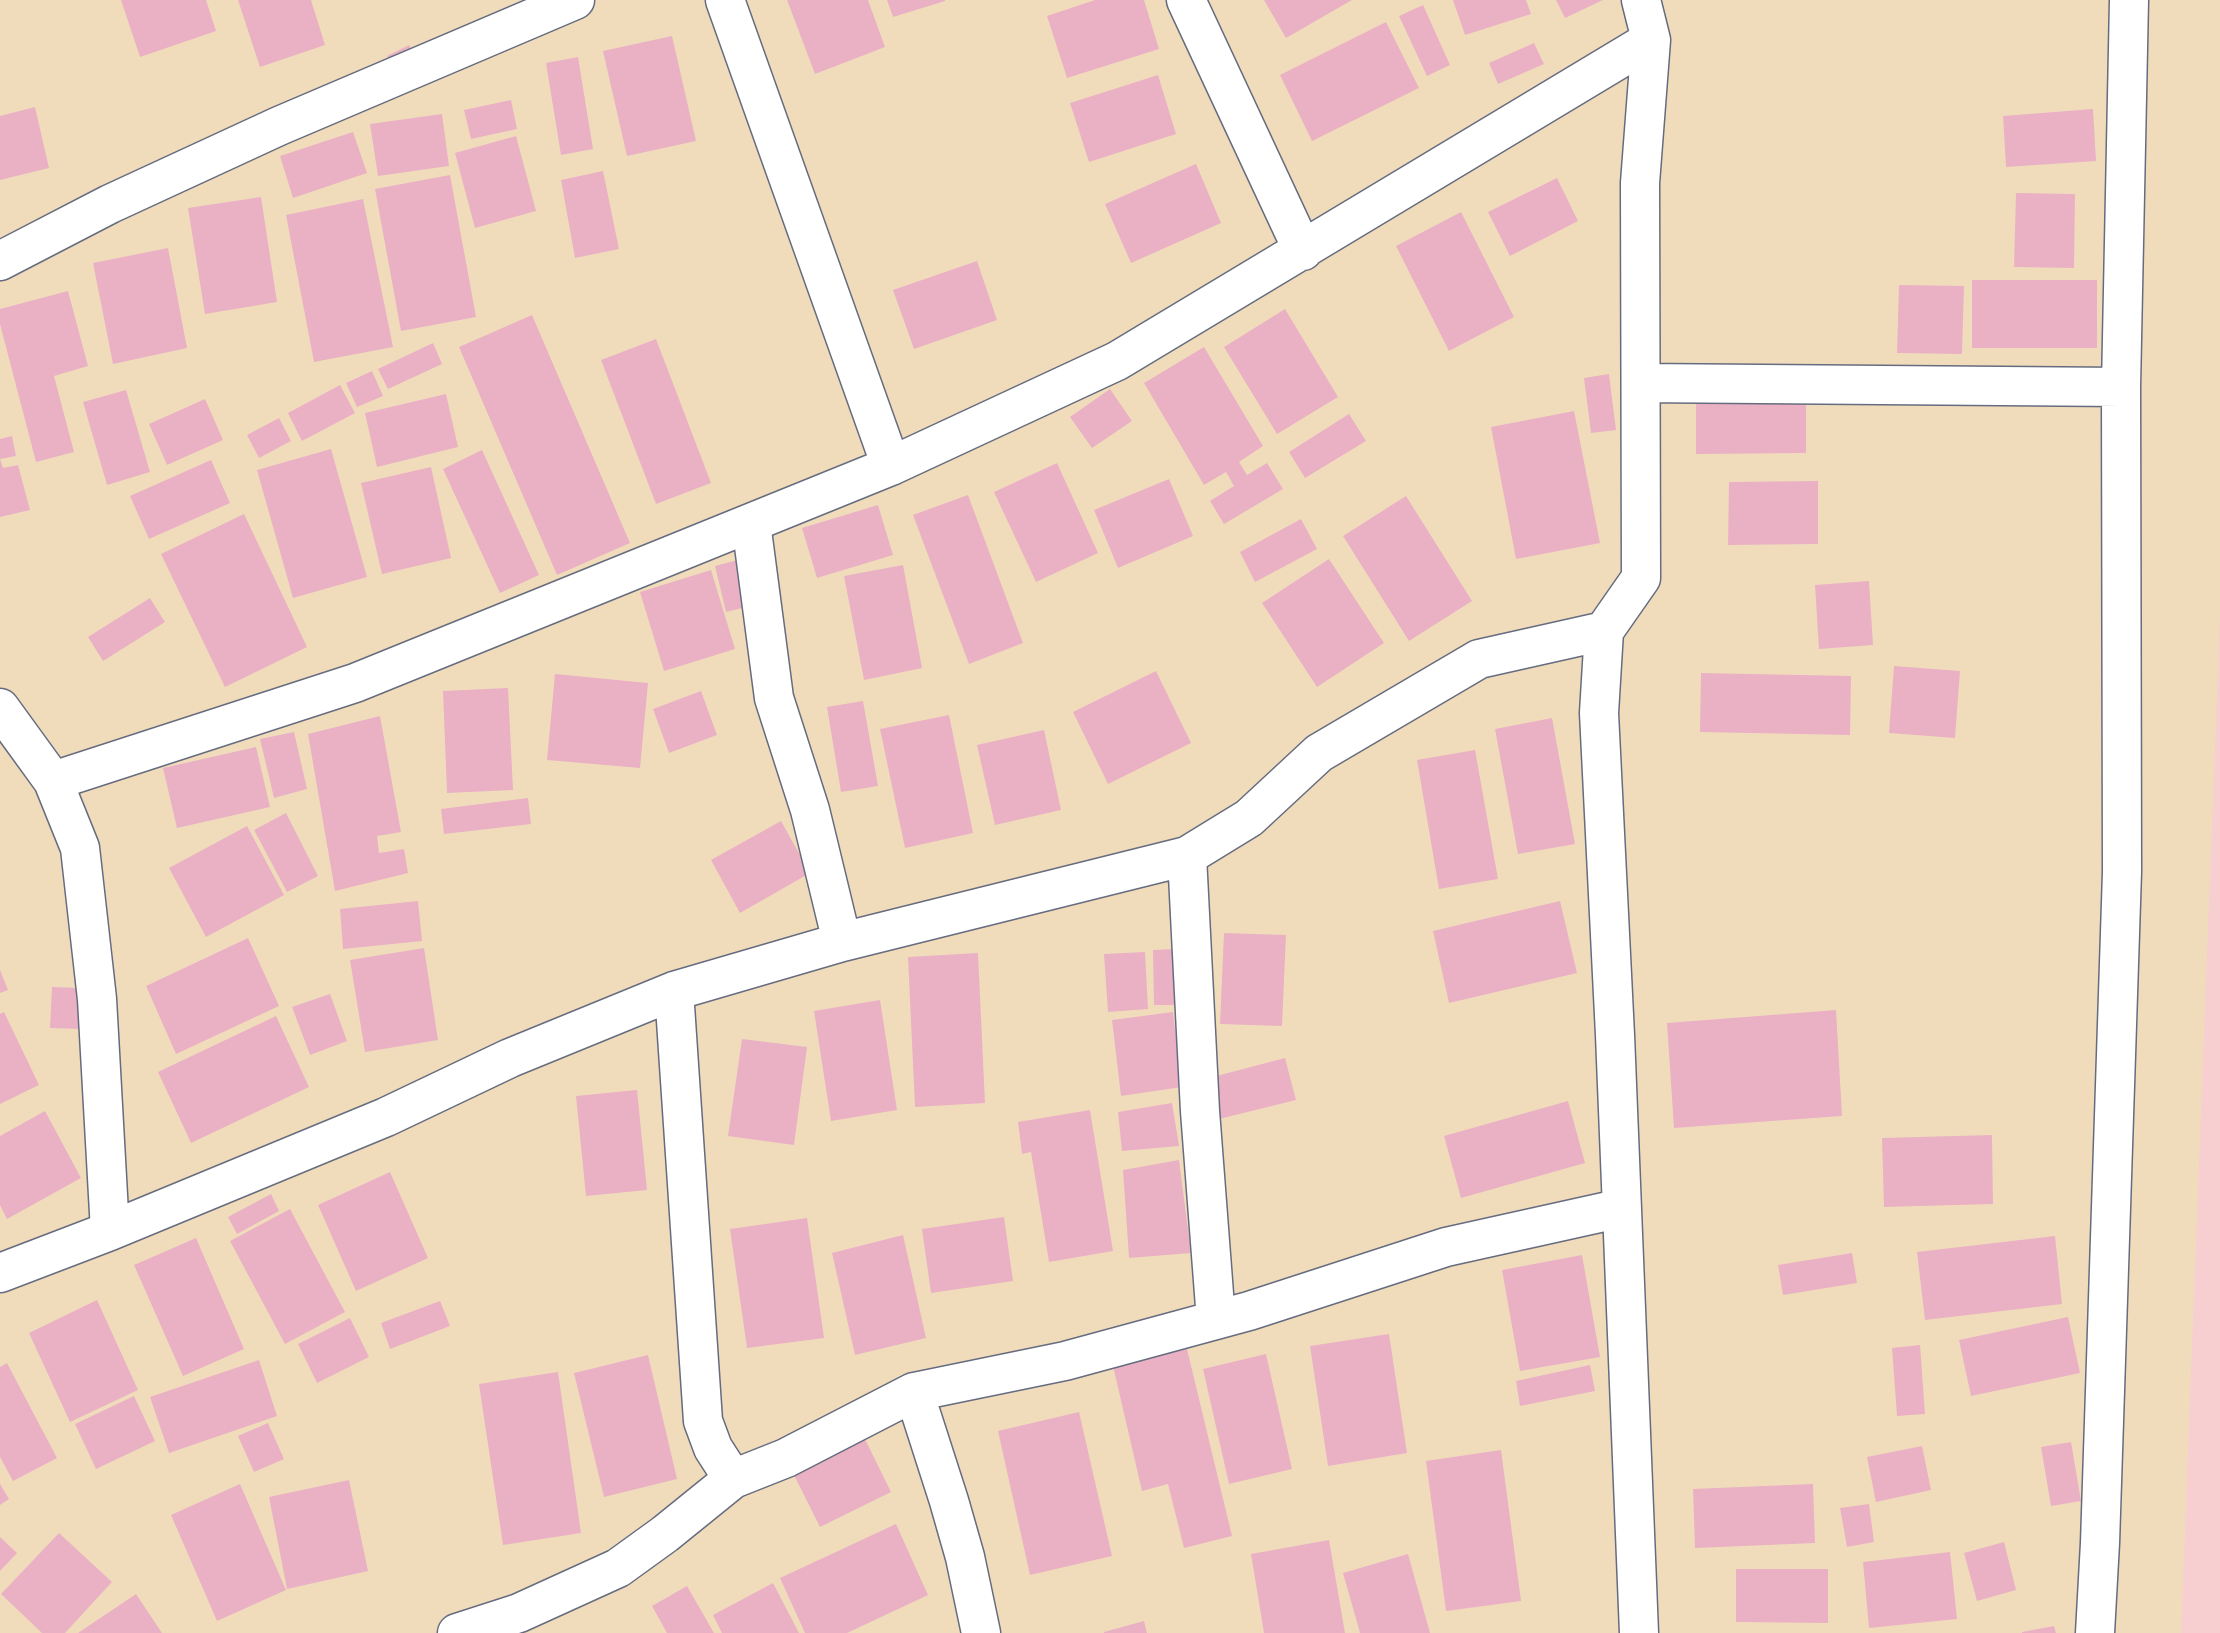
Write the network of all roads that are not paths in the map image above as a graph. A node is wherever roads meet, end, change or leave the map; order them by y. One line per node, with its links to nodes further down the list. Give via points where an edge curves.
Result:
1 (575, 0): 8 (street, via 279,126)
2 (725, 0): 11 (street)
3 (1186, 0): 7 (street)
4 (1642, 0): 6 (street)
5 (2129, 0): 10 (street)
6 (1651, 40): 7 (street); 9 (street, via 1640,183)
7 (1303, 251): 11 (street, via 1117,361)
8 (0, 261)
9 (1641, 383): 10 (street); 13 (street, via 1641,578)
10 (2121, 387): 28 (street, via 2122,872)
11 (891, 466): 12 (street)
12 (751, 523): 15 (street, via 355,682); 17 (street, via 774,698 810,810)
13 (1604, 631): 16 (street, via 1479,659 1320,753 1249,818); 19 (street, via 1599,713)
14 (0, 708): 15 (street)
15 (53, 781): 20 (street, via 80,848 97,999)
16 (1187, 856): 17 (street); 22 (street)
17 (842, 942): 18 (street)
18 (674, 991): 20 (street); 24 (street, via 703,1421 713,1448)
19 (1622, 1208): 22 (street, via 1446,1247); 27 (street)
20 (110, 1231): 21 (street)
21 (0, 1273)
22 (1216, 1320): 23 (street, via 1065,1361)
23 (914, 1392): 24 (street, via 786,1458); 26 (street, via 965,1557)
24 (733, 1479): 25 (street, via 618,1568 519,1613)
25 (457, 1633)
26 (981, 1633)
27 (1639, 1633)
28 (2095, 1633)

